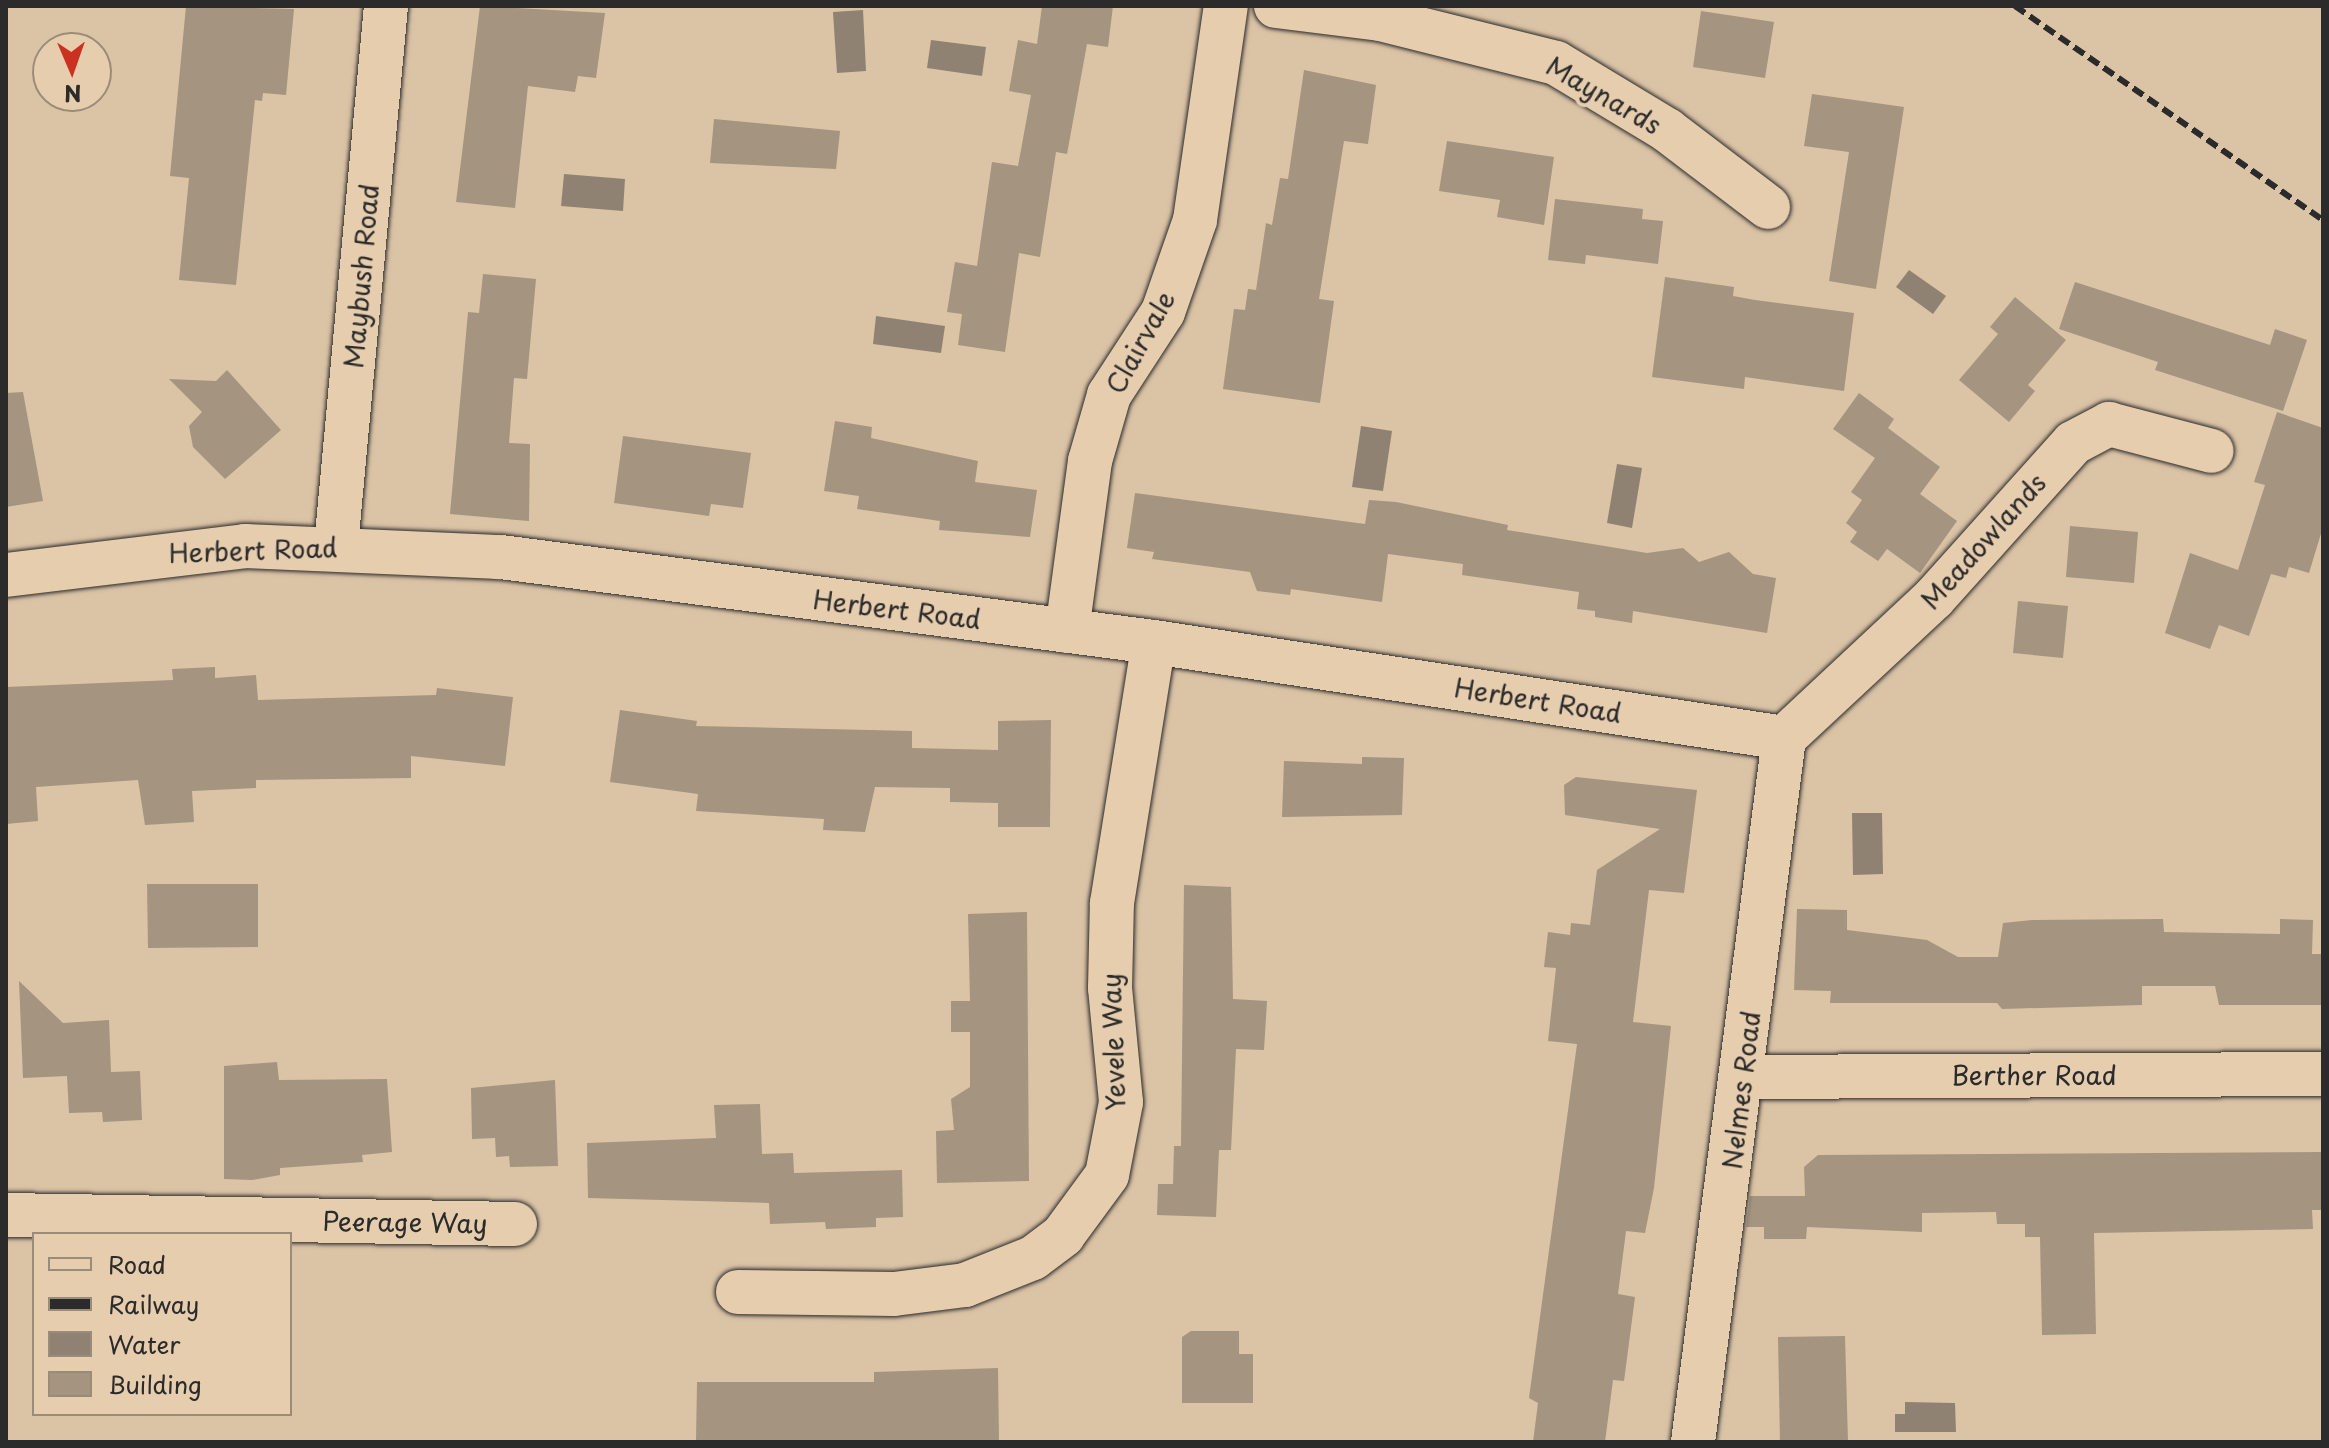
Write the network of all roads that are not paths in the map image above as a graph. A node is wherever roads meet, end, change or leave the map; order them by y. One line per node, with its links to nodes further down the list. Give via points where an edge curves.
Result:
1 (386, 6): 6 (street, Maybush Road)
2 (1226, 6): 8 (street, Clairvale, via 1195,220 1163,312 1109,395 1090,461)
3 (1276, 6): 4 (street, Maynards, via 1395,22 1556,63 1667,130)
4 (1768, 207)
5 (2212, 451): 10 (street, Meadowlands, via 2109,424 2073,443 1934,598)
6 (336, 546): 7 (street, Herbert Road, via 136,555); 8 (street, Herbert Road, via 501,557)
7 (6, 575)
8 (1067, 631): 9 (street, Herbert Road)
9 (1154, 642): 10 (street, Herbert Road); 15 (street, Yevele Way, via 1119,825 1112,903 1110,988 1121,1102 1107,1175 1063,1235 1033,1258 965,1285 894,1294)
10 (1784, 738): 12 (street, Nelmes Road)
11 (2323, 1074): 12 (street, Berther Road)
12 (1744, 1077): 16 (street, Nelmes Road)
13 (6, 1215): 14 (street, Peerage Way)
14 (515, 1224)
15 (738, 1292)
16 (1693, 1442)

